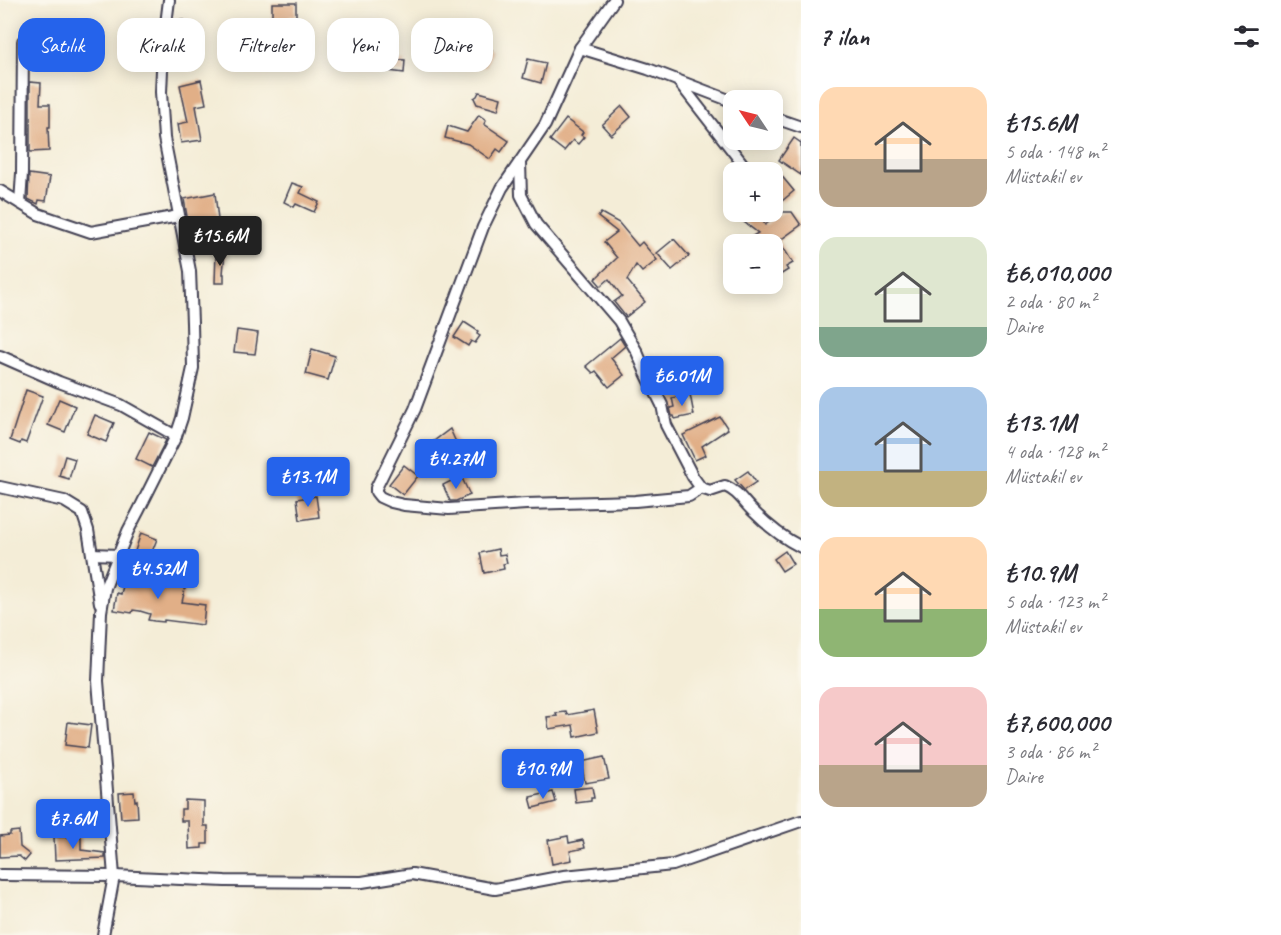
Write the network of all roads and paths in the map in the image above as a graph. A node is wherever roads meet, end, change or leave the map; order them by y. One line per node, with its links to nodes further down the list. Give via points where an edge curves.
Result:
1 (169, 0): 13 (street, via 161,92 164,138)
2 (614, 0): 3 (street)
3 (580, 48): 5 (street); 10 (street, via 545,125)
4 (22, 72): 12 (street)
5 (678, 81): 6 (street); 9 (street)
6 (723, 98)
7 (783, 121): 8 (street)
8 (801, 127)
9 (741, 162)
10 (520, 163): 17 (street, via 521,195 536,224 619,321 662,405 666,425); 17 (street, via 502,188 483,227 415,409 376,492 404,506 449,509 636,501 689,496)
11 (0, 191): 12 (street)
12 (20, 203): 13 (street, via 38,214 92,232)
13 (179, 216): 15 (street, via 190,271 193,368)
14 (0, 356): 15 (street, via 120,405)
15 (176, 436): 20 (street)
16 (0, 487): 19 (street, via 64,501 82,512)
17 (701, 488): 18 (street, via 710,492 725,486 736,491 773,530)
18 (801, 547)
19 (92, 554): 20 (street); 21 (street)
20 (119, 555): 21 (street, via 105,588)
21 (101, 612): 24 (street, via 98,681)
22 (801, 821): 24 (street, via 673,865 564,876 495,889 412,874 362,882)
23 (0, 876): 24 (street)
24 (114, 876): 25 (street)
25 (103, 935)

